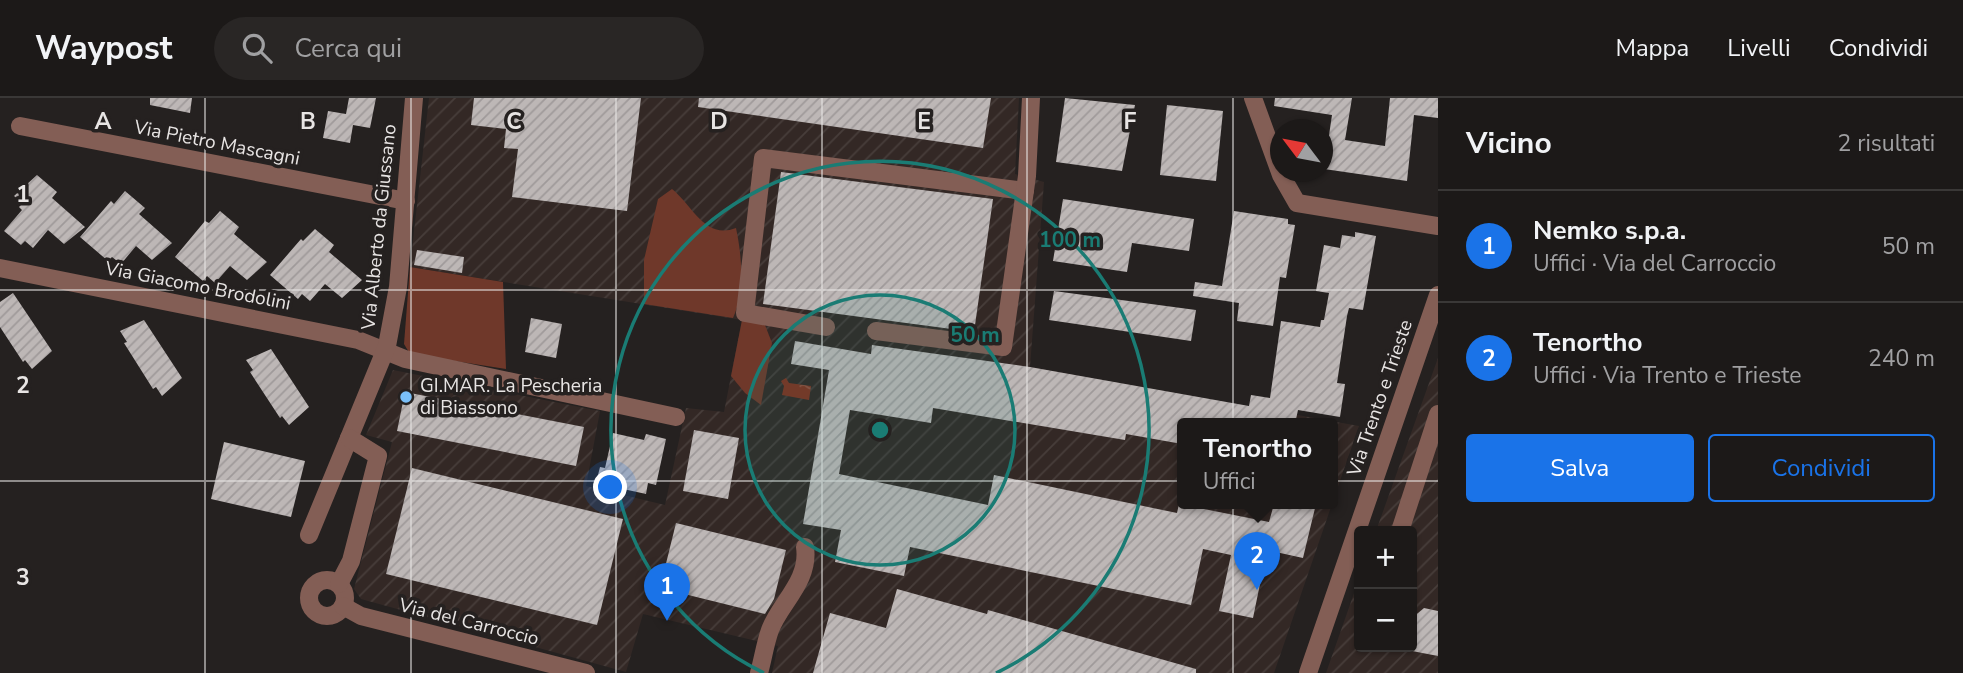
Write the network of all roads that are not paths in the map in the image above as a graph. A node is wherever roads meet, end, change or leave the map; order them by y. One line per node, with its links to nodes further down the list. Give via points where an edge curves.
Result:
1 (414, 98): 6 (street, Via Alberto da Giussano)
2 (1031, 98): 5 (street)
3 (1253, 98): 7 (street, via 1281,176 1297,203)
4 (20, 125): 6 (street, Via Pietro Mascagni)
5 (1025, 191): 10 (street, via 763,158 744,313); 11 (street, via 1003,347)
6 (406, 201): 13 (street, Via Alberto da Giussano, via 398,287)
7 (1438, 226)
8 (0, 268): 13 (street, Via Giacomo Brodolini, via 358,340)
9 (1438, 295): 12 (street, Via Trento e Trieste)
10 (826, 327)
11 (876, 331)
12 (1431, 337): 17 (street, Via Trento e Trieste)
13 (385, 351): 15 (street, Via Giacomo Brodolini); 16 (street, Via Alberto da Giussano)
14 (1438, 414): 18 (street)
15 (676, 417)
16 (349, 438): 19 (street, Via Alberto da Giussano); 22 (street, via 378,456 351,561)
17 (1361, 526)
18 (1402, 526)
19 (309, 535)
20 (1354, 545): 26 (street, Via Trento e Trieste)
21 (805, 547): 25 (street, via 807,558 791,599 771,628)
22 (339, 584): 23 (street, via 345,595); 23 (street, via 322,581 313,587 309,599 313,610 323,616 335,614)
23 (343, 606): 24 (street, Via del Carroccio, via 360,616)
24 (586, 673)
25 (760, 673)
26 (1308, 673)

